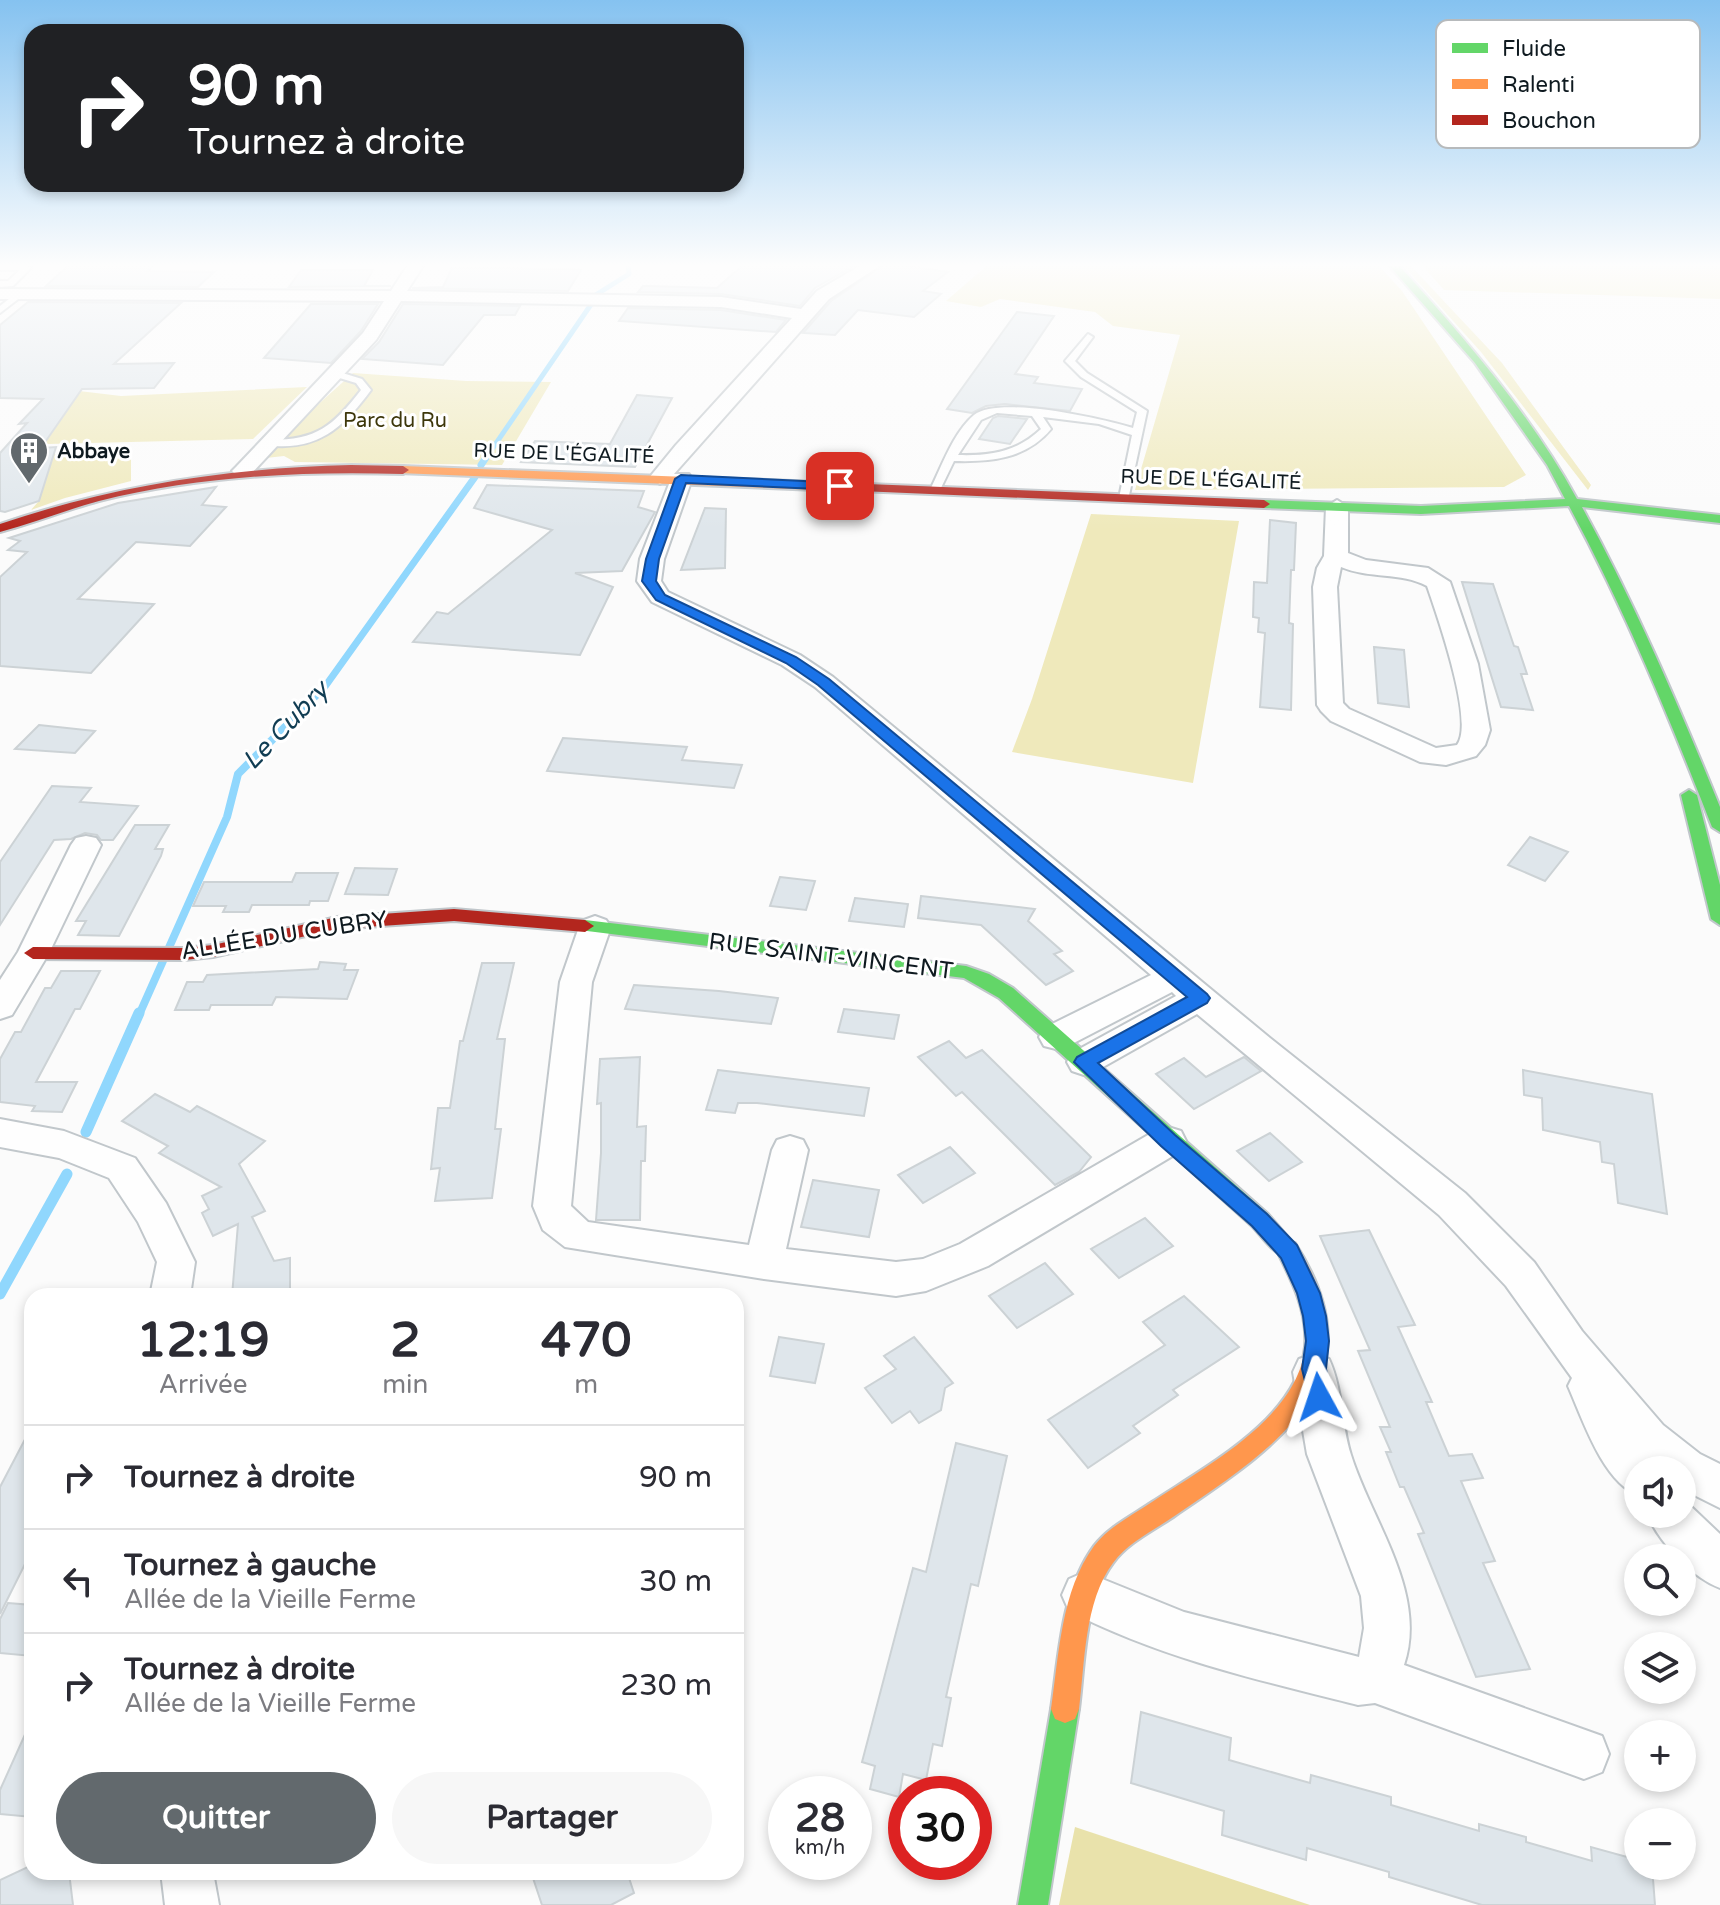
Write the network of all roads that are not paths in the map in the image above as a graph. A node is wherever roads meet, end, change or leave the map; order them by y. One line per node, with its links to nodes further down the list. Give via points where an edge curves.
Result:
1 (356, 352): 5 (street)
2 (773, 352): 11 (street, via 683,449)
3 (1077, 352): 7 (lane, via 1070,361 1075,369 1142,411)
4 (1471, 352): 14 (street)
5 (336, 374): 8 (street); 8 (lane, via 359,381 366,390 338,426 300,441)
6 (1035, 413): 7 (lane, via 1100,421); 9 (lane, via 1002,410 976,418); 9 (lane, via 1046,429 1031,446 1010,454)
7 (1137, 433): 13 (lane)
8 (270, 443): 10 (street)
9 (951, 458): 12 (lane)
10 (243, 471): 11 (street, RUE DE L'ÉGALITÉ, via 361,468); 19 (street, RUE DE L'ÉGALITÉ, via 106,491)
11 (671, 479): 12 (street, RUE DE L'ÉGALITÉ); 30 (street, via 649,581 660,597 791,660 824,682)
12 (935, 490): 13 (street, RUE DE L'ÉGALITÉ)
13 (1124, 498): 15 (street, RUE DE L'ÉGALITÉ)
14 (1574, 502): 16 (street, RUE DE L'ÉGALITÉ); 17 (street, RUE DE L'ÉGALITÉ); 21 (street)
15 (1337, 507): 16 (street, RUE DE L'ÉGALITÉ); 22 (street)
16 (1421, 510): 18 (street, RUE DE L'ÉGALITÉ)
17 (1720, 522): 21 (street)
18 (1530, 524)
19 (0, 528)
20 (1561, 528): 21 (street)
21 (1589, 531): 23 (street)
22 (1336, 556): 22 (street, via 1325,587 1330,705 1340,715 1430,756 1468,751 1477,730 1465,664 1438,582 1420,573 1361,567)
23 (1655, 665): 24 (street); 27 (street)
24 (1720, 827)
25 (86, 845): 29 (street)
26 (487, 916): 28 (street, RUE SAINT-VINCENT); 29 (street, ALLÉE DU CUBRY, via 404,916 325,925 184,954)
27 (1720, 919)
28 (595, 927): 33 (street, RUE SAINT-VINCENT, via 966,972 994,985); 38 (street, via 576,982 552,1206 556,1219 579,1236)
29 (33, 953): 32 (street)
30 (1174, 977): 31 (street); 33 (street)
31 (1200, 998): 34 (street); 40 (street, via 1452,1204 1520,1274)
32 (0, 1007)
33 (1056, 1037): 34 (street, RUE SAINT-VINCENT)
34 (1084, 1062): 36 (street, RUE SAINT-VINCENT)
35 (0, 1133): 39 (street, via 64,1145 122,1168 176,1262)
36 (1168, 1141): 38 (street, via 937,1272 896,1279); 41 (street, RUE SAINT-VINCENT, via 1289,1252 1315,1316)
37 (790, 1150): 38 (street)
38 (764, 1263)
39 (171, 1288)
40 (1568, 1344): 42 (street); 43 (street, via 1648,1439)
41 (1314, 1369): 46 (street, via 1304,1393 1275,1429 1102,1556); 47 (street, via 1329,1454 1389,1618 1389,1638)
42 (1625, 1456)
43 (1716, 1484)
44 (1683, 1528): 45 (street)
45 (1720, 1566)
46 (1085, 1595): 47 (street, via 1163,1631 1358,1681); 51 (street)
47 (1375, 1679): 48 (street)
48 (1584, 1754)
49 (188, 1880): 50 (street)
50 (192, 1905)
51 (1033, 1905)

